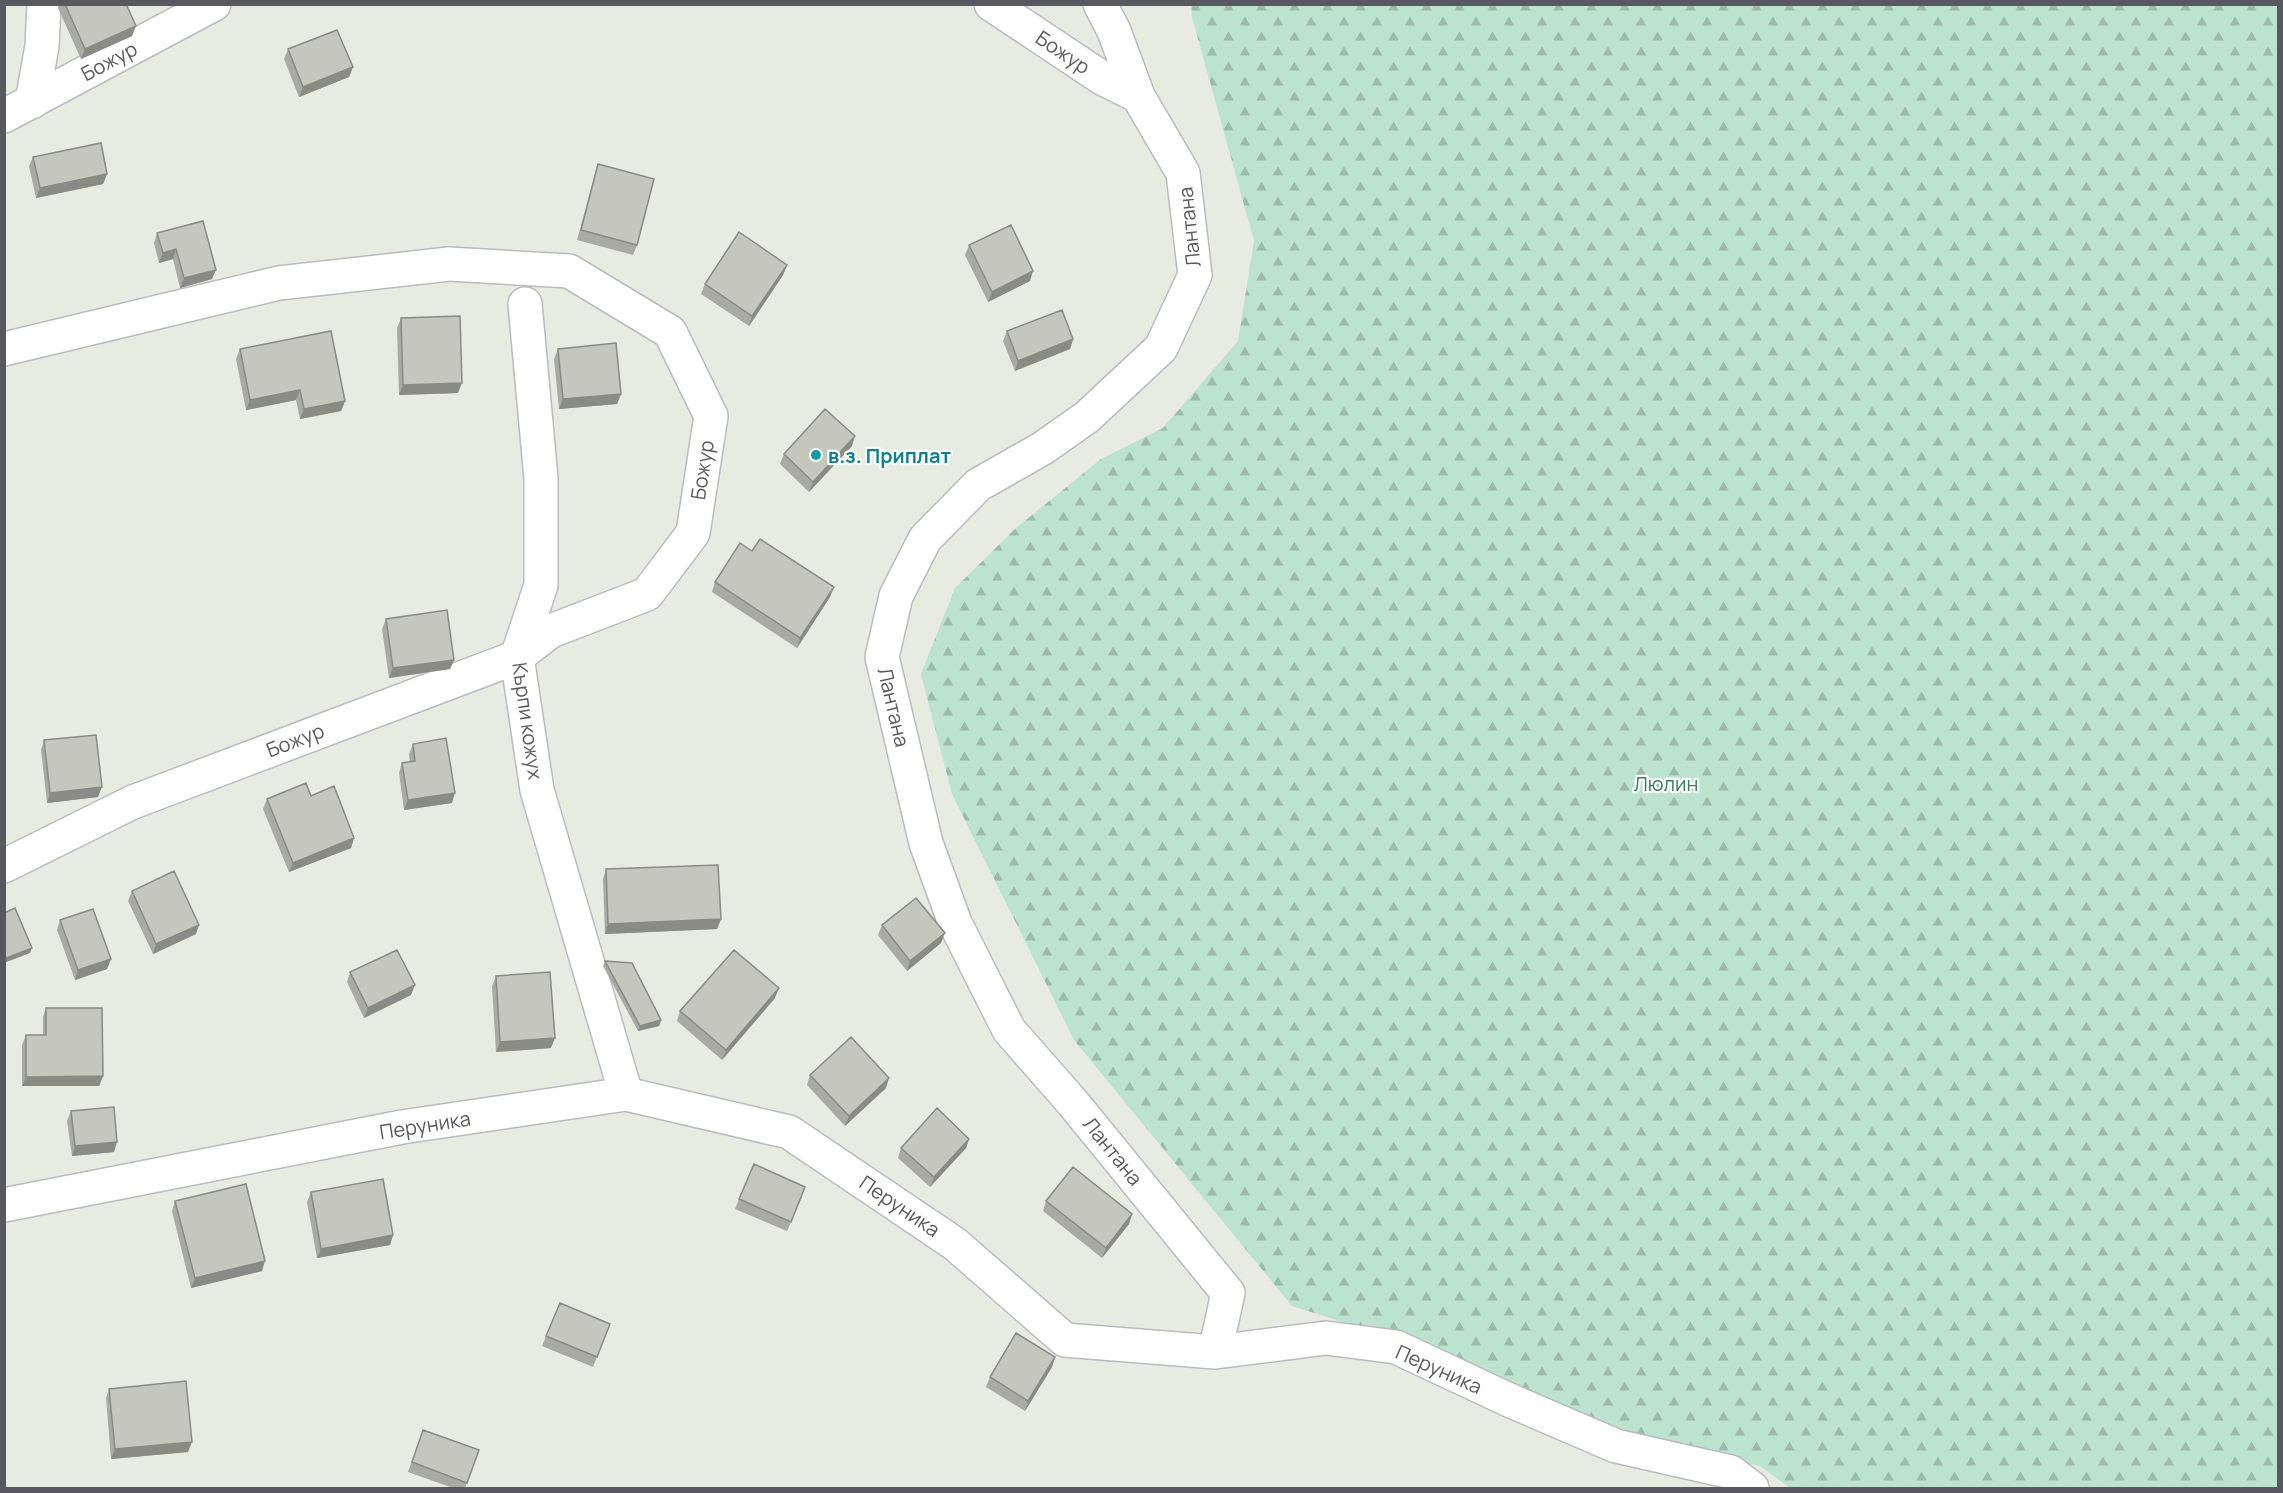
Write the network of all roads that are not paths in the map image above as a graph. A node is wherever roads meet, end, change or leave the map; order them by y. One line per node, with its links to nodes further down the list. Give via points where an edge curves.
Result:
1 (44, 4): 6 (street, via 42,46)
2 (214, 4): 6 (street, Божур)
3 (991, 4): 5 (street, Божур, via 1102,78)
4 (1100, 4): 5 (street, Лантана)
5 (1138, 96): 13 (street, Лантана, via 1183,173 1195,275 1161,348 1088,417 978,485 925,539 896,596 882,657 926,843 955,922 1009,1030 1228,1293)
6 (18, 109)
7 (525, 304): 9 (street, Кърпи кожух, via 541,478 541,585)
8 (4, 349): 9 (street, Божур, via 279,283 449,264 569,271 670,332 711,416 693,533 648,594 551,631)
9 (517, 657): 10 (street, Божур, via 133,802); 11 (street, Кърпи кожух, via 537,790)
10 (4, 866)
11 (626, 1094): 12 (street, Перуника, via 402,1127); 13 (street, Перуника, via 789,1132 955,1244 1065,1340)
12 (4, 1206)
13 (1215, 1352): 14 (street, Перуника, via 1326,1338 1396,1347 1616,1446 1731,1472)
14 (1752, 1488)

